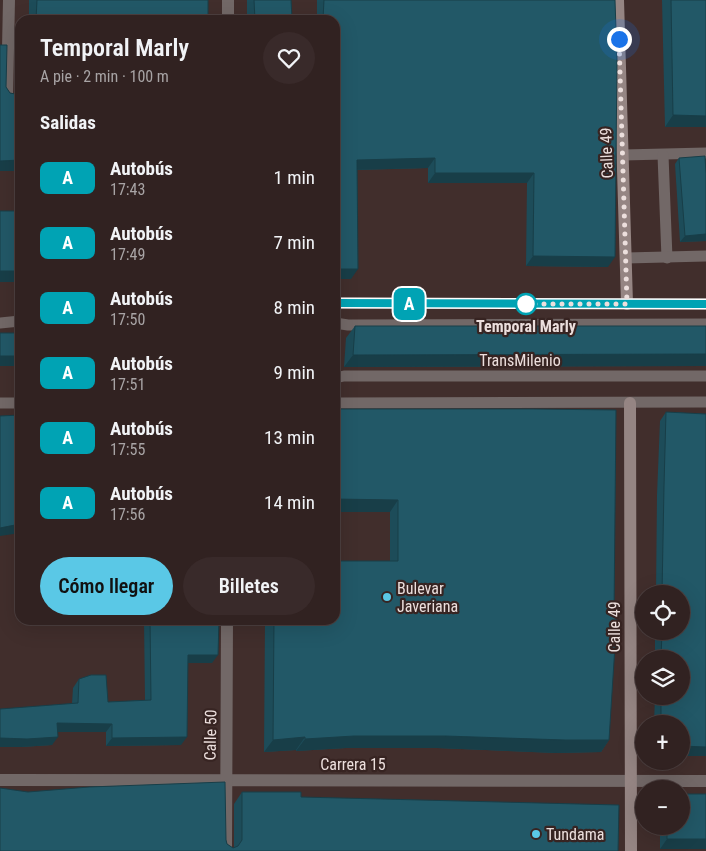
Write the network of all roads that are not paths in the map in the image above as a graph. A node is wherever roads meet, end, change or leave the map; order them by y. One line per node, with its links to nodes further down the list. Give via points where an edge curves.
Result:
1 (9, 0): 5 (street)
2 (228, 0): 4 (street)
3 (618, 0): 8 (street, Calle 49)
4 (228, 15)
5 (8, 97)
6 (706, 153): 7 (lane)
7 (663, 154): 8 (lane); 11 (lane)
8 (623, 155): 10 (street, Calle 49)
9 (706, 256): 11 (lane)
10 (626, 258): 11 (lane); 13 (street, Calle 49)
11 (667, 258)
12 (340, 303): 13 (lane)
13 (627, 304): 14 (lane)
14 (706, 304)
15 (15, 322): 16 (lane)
16 (0, 323)
17 (340, 324): 18 (lane)
18 (706, 324)
19 (706, 376): 20 (lane, TransMilenio)
20 (340, 377)
21 (630, 402): 22 (lane); 25 (lane); 29 (street, Calle 49)
22 (706, 402)
23 (0, 403): 24 (lane)
24 (15, 403)
25 (340, 403)
26 (227, 625): 28 (street, Calle 50)
27 (0, 780): 28 (street, Carrera 15)
28 (226, 780): 29 (street, Carrera 15); 31 (street, Calle 50)
29 (631, 781): 30 (street, Carrera 15); 32 (street, Calle 49)
30 (706, 781)
31 (226, 851)
32 (631, 851)

